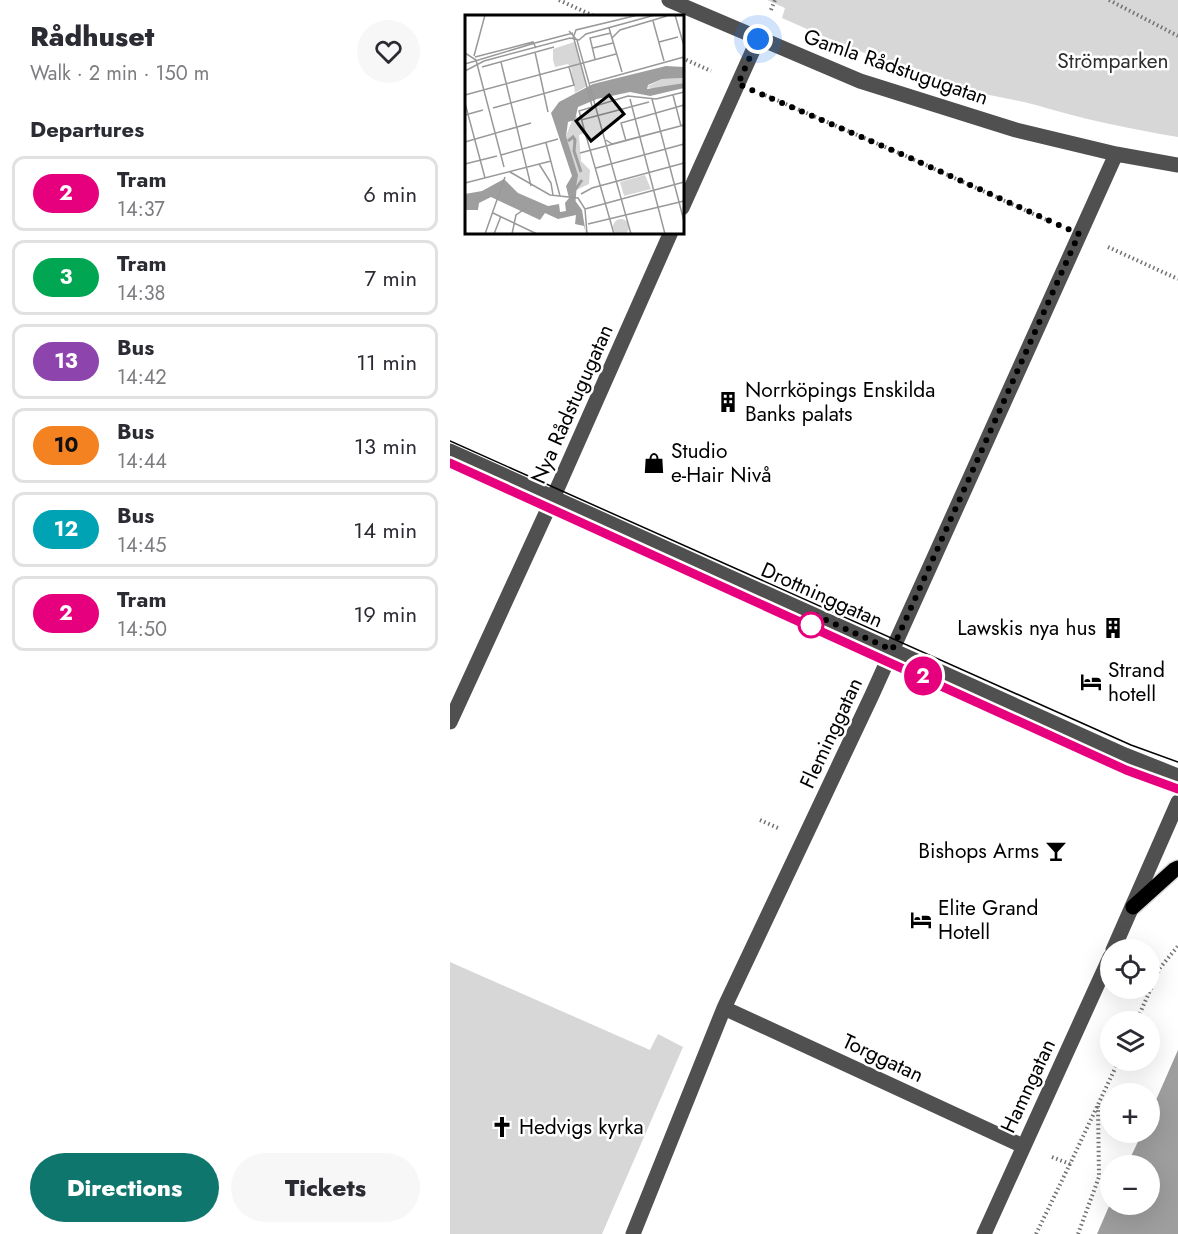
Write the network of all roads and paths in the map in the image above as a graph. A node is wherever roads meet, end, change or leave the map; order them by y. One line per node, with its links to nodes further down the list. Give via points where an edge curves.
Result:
1 (559, 0): 4 (path)
2 (669, 0): 6 (street, Gamla Rådstugugatan)
3 (1109, 0): 5 (path)
4 (592, 15)
5 (1178, 36)
6 (758, 39): 8 (street); 9 (street, Gamla Rådstugugatan, via 860,81 1017,130)
7 (684, 59): 8 (path)
8 (738, 84): 11 (street); 13 (path)
9 (1116, 154): 10 (street); 13 (street, Fleminggatan)
10 (1178, 165)
11 (684, 204)
12 (670, 234): 16 (street, Nya Rådstugugatan)
13 (1079, 234): 14 (path); 17 (street, Fleminggatan)
14 (1178, 279)
15 (450, 451): 16 (street, Drottninggatan)
16 (551, 503): 17 (street, Drottninggatan); 18 (street, Nya Rådstugugatan)
17 (892, 650): 19 (street, Drottninggatan); 26 (street, Fleminggatan)
18 (450, 722)
19 (1178, 776)
20 (1178, 802): 22 (street)
21 (1178, 868): 22 (main road)
22 (1133, 907): 23 (street)
23 (1118, 939)
24 (1178, 946): 27 (path, via 1160,968)
25 (1100, 979): 30 (street, Hamngatan)
26 (724, 1008): 30 (street, Torggatan); 32 (street, Fleminggatan)
27 (1141, 1011)
28 (1114, 1071): 29 (path)
29 (1098, 1106): 31 (path); 35 (path, via 1099,1177)
30 (1023, 1146): 31 (path); 33 (street, Hamngatan)
31 (1070, 1164): 34 (path)
32 (633, 1234)
33 (984, 1234)
34 (1036, 1234)
35 (1078, 1234)

